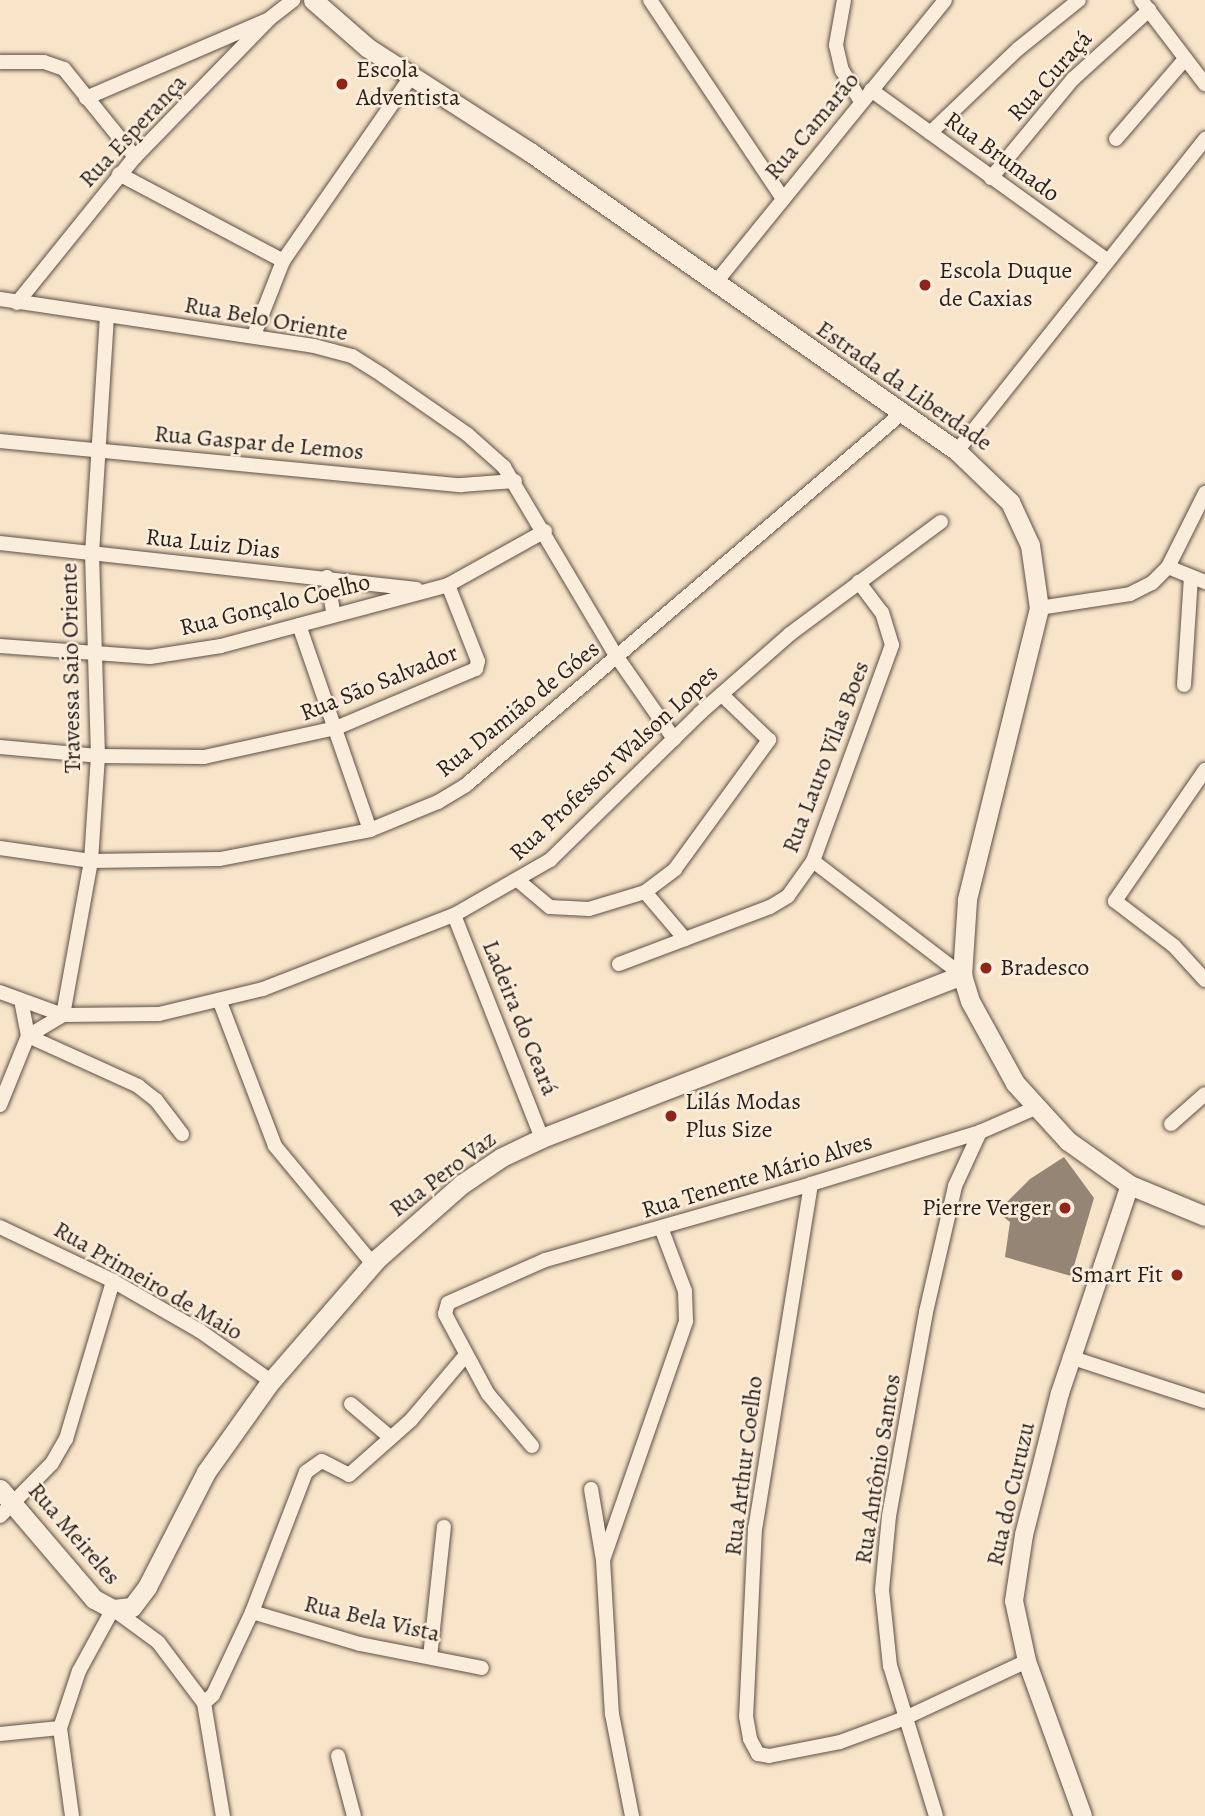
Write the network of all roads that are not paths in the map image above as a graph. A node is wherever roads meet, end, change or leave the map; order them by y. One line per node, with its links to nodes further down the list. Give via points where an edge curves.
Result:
1 (293, 0): 8 (street, Rua Esperança)
2 (313, 0): 11 (main road, Estrada da Liberdade, via 342,29)
3 (650, 0): 22 (street)
4 (844, 0): 15 (street, via 836,45 842,70)
5 (945, 0): 13 (street, Rua Camarão)
6 (1079, 0): 16 (street, via 1018,49)
7 (1145, 5): 9 (street); 21 (street, Rua Curaçá, via 1073,79)
8 (269, 19): 14 (street); 19 (street, Rua Esperança)
9 (1185, 59): 12 (street); 17 (street)
10 (0, 62): 14 (street, via 56,64)
11 (411, 77): 24 (street); 25 (main road, Estrada da Liberdade, via 530,152)
12 (1205, 84)
13 (872, 90): 15 (street, Rua Camarão); 16 (street, Rua Brumado)
14 (86, 98): 19 (street)
15 (861, 102): 22 (street, Rua Camarão)
16 (930, 133): 21 (street, Rua Brumado)
17 (1116, 139)
18 (1205, 139): 23 (street)
19 (135, 157): 20 (street, Rua Esperança)
20 (119, 174): 24 (street); 27 (street, Rua Esperança)
21 (991, 178): 23 (street, Rua Brumado)
22 (782, 197): 25 (street, Rua Camarão)
23 (1107, 260): 32 (street)
24 (283, 261): 29 (street)
25 (716, 282): 30 (main road, Estrada da Liberdade)
26 (0, 299): 27 (street, Rua Belo Oriente)
27 (17, 303): 28 (street, Rua Belo Oriente)
28 (107, 317): 29 (street, Rua Belo Oriente); 33 (street, Travessa Saio Oriente)
29 (254, 335): 34 (street, Rua Belo Oriente, via 352,356 467,434)
30 (902, 413): 32 (main road, Estrada da Liberdade); 51 (street, Rua Damião de Góes)
31 (0, 441): 33 (street, Rua Gaspar de Lemos)
32 (957, 451): 46 (main road, Estrada da Liberdade, via 995,483 1022,524 1035,563)
33 (98, 452): 34 (street, Rua Gaspar de Lemos, via 259,463 461,485); 39 (street, Travessa Saio Oriente)
34 (515, 481): 37 (street, Rua Belo Oriente)
35 (1205, 493): 40 (street)
36 (941, 522): 43 (street, Rua Professor Walson Lopes)
37 (545, 531): 44 (street, Rua Gonçalo Coelho); 51 (street, Rua Belo Oriente)
38 (0, 543): 39 (street, Rua Luiz Dias)
39 (92, 555): 41 (street, Rua Luiz Dias); 50 (street, Travessa Saio Oriente)
40 (1168, 567): 42 (street); 46 (street, via 1152,583 1130,594)
41 (327, 578): 45 (street, Rua Luiz Dias); 47 (street)
42 (1198, 580): 52 (street)
43 (859, 582): 53 (street, Rua Professor Walson Lopes); 62 (street, Rua Lauro Vilas Boes, via 882,613 892,645)
44 (448, 585): 45 (street, Rua Gonçalo Coelho); 54 (street, Rua São Salvador, via 478,662 476,669)
45 (421, 590): 47 (street, Rua Gonçalo Coelho)
46 (1038, 608): 68 (main road, Estrada da Liberdade, via 967,900)
47 (334, 615): 48 (street, Rua Gonçalo Coelho)
48 (299, 625): 50 (street, Rua Gonçalo Coelho, via 185,653); 54 (street)
49 (0, 646): 50 (street, Rua Gonçalo Coelho)
50 (97, 656): 57 (street, Travessa Saio Oriente)
51 (617, 656): 55 (street, Rua Belo Oriente); 59 (street, Rua Damião de Góes, via 466,785)
52 (1184, 685)
53 (720, 694): 55 (street, Rua Professor Walson Lopes); 64 (street, via 766,735 768,746 697,844 675,869)
54 (336, 728): 57 (street, Rua São Salvador, via 204,757); 59 (street)
55 (674, 739): 63 (street, Rua Professor Walson Lopes, via 564,848)
56 (0, 747): 57 (street, Rua São Salvador)
57 (98, 756): 61 (street, Travessa Saio Oriente)
58 (1205, 769): 69 (street, via 1115,897 1174,946)
59 (370, 830): 61 (street, Rua Damião de Góes, via 220,859)
60 (0, 848): 61 (street, Rua Damião de Góes)
61 (91, 861): 73 (street, Travessa Saio Oriente)
62 (813, 861): 66 (street, Rua Lauro Vilas Boes, via 788,896 770,907); 68 (street)
63 (520, 882): 64 (street, via 551,906 570,909 589,909); 65 (street, Rua Professor Walson Lopes)
64 (645, 891): 66 (street)
65 (454, 915): 71 (street, Rua Professor Walson Lopes); 81 (street, Ladeira do Ceará)
66 (685, 939): 67 (street, Rua Lauro Vilas Boes)
67 (619, 964)
68 (962, 975): 77 (main road, Estrada da Liberdade, via 994,1047); 81 (main road, Rua Pero Vaz)
69 (1205, 980)
70 (0, 992): 72 (street, Rua Professor Walson Lopes)
71 (220, 1002): 73 (street, Rua Professor Walson Lopes, via 159,1014); 87 (street, via 275,1146)
72 (22, 1003): 73 (street, Rua Professor Walson Lopes); 74 (street)
73 (63, 1015): 74 (street)
74 (27, 1036): 76 (street); 80 (street, via 138,1086 156,1100)
75 (1205, 1094): 78 (street)
76 (0, 1105)
77 (1035, 1108): 79 (street, Rua Tenente Mário Alves); 83 (main road, Estrada da Liberdade, via 1089,1158)
78 (1171, 1125)
79 (980, 1132): 82 (street, Rua Tenente Mário Alves); 107 (street, Rua Antônio Santos, via 947,1217 889,1516 882,1590 884,1632)
80 (182, 1134)
81 (542, 1138): 87 (main road, Rua Pero Vaz, via 462,1184 419,1217)
82 (811, 1184): 86 (street, Rua Tenente Mário Alves); 107 (street, Rua Arthur Coelho, via 755,1528 746,1716 750,1739 758,1754 785,1756)
83 (1130, 1185): 84 (main road, Estrada da Liberdade); 90 (street, Rua do Curuzu)
84 (1205, 1216)
85 (0, 1227): 88 (street, Rua Primeiro de Maio)
86 (662, 1230): 89 (street, Rua Tenente Mário Alves, via 545,1260 444,1307); 100 (street, via 685,1291 686,1321)
87 (373, 1264): 91 (main road, Rua Pero Vaz)
88 (113, 1281): 91 (street, Rua Primeiro de Maio, via 200,1331); 97 (street, via 66,1439 52,1463)
89 (466, 1355): 94 (street); 95 (street, via 488,1394)
90 (1070, 1357): 92 (street); 104 (street, Rua do Curuzu, via 1017,1571 1014,1601)
91 (271, 1381): 101 (main road, Rua Pero Vaz, via 206,1472 139,1601 132,1607)
92 (1205, 1401)
93 (351, 1404): 94 (street)
94 (391, 1438): 102 (street, via 349,1475 322,1461 306,1472)
95 (532, 1446)
96 (591, 1489): 100 (street)
97 (7, 1495): 98 (street); 101 (main road, Rua Meireles, via 94,1599)
98 (0, 1516)
99 (444, 1527): 103 (street)
100 (603, 1560): 114 (street, via 612,1714)
101 (113, 1609): 106 (street, via 158,1642); 108 (street, via 79,1671)
102 (252, 1612): 103 (street, Rua Bela Vista, via 360,1644); 106 (street, via 213,1695)
103 (430, 1657): 105 (street, Rua Bela Vista)
104 (1027, 1661): 107 (street); 116 (street, Rua do Curuzu)
105 (482, 1668)
106 (204, 1703): 112 (street)
107 (905, 1718): 115 (street, Rua Antônio Santos)
108 (60, 1728): 109 (street); 111 (street)
109 (0, 1734)
110 (338, 1756): 113 (street)
111 (72, 1816)
112 (223, 1816)
113 (354, 1816)
114 (632, 1816)
115 (936, 1816)
116 (1083, 1816)

